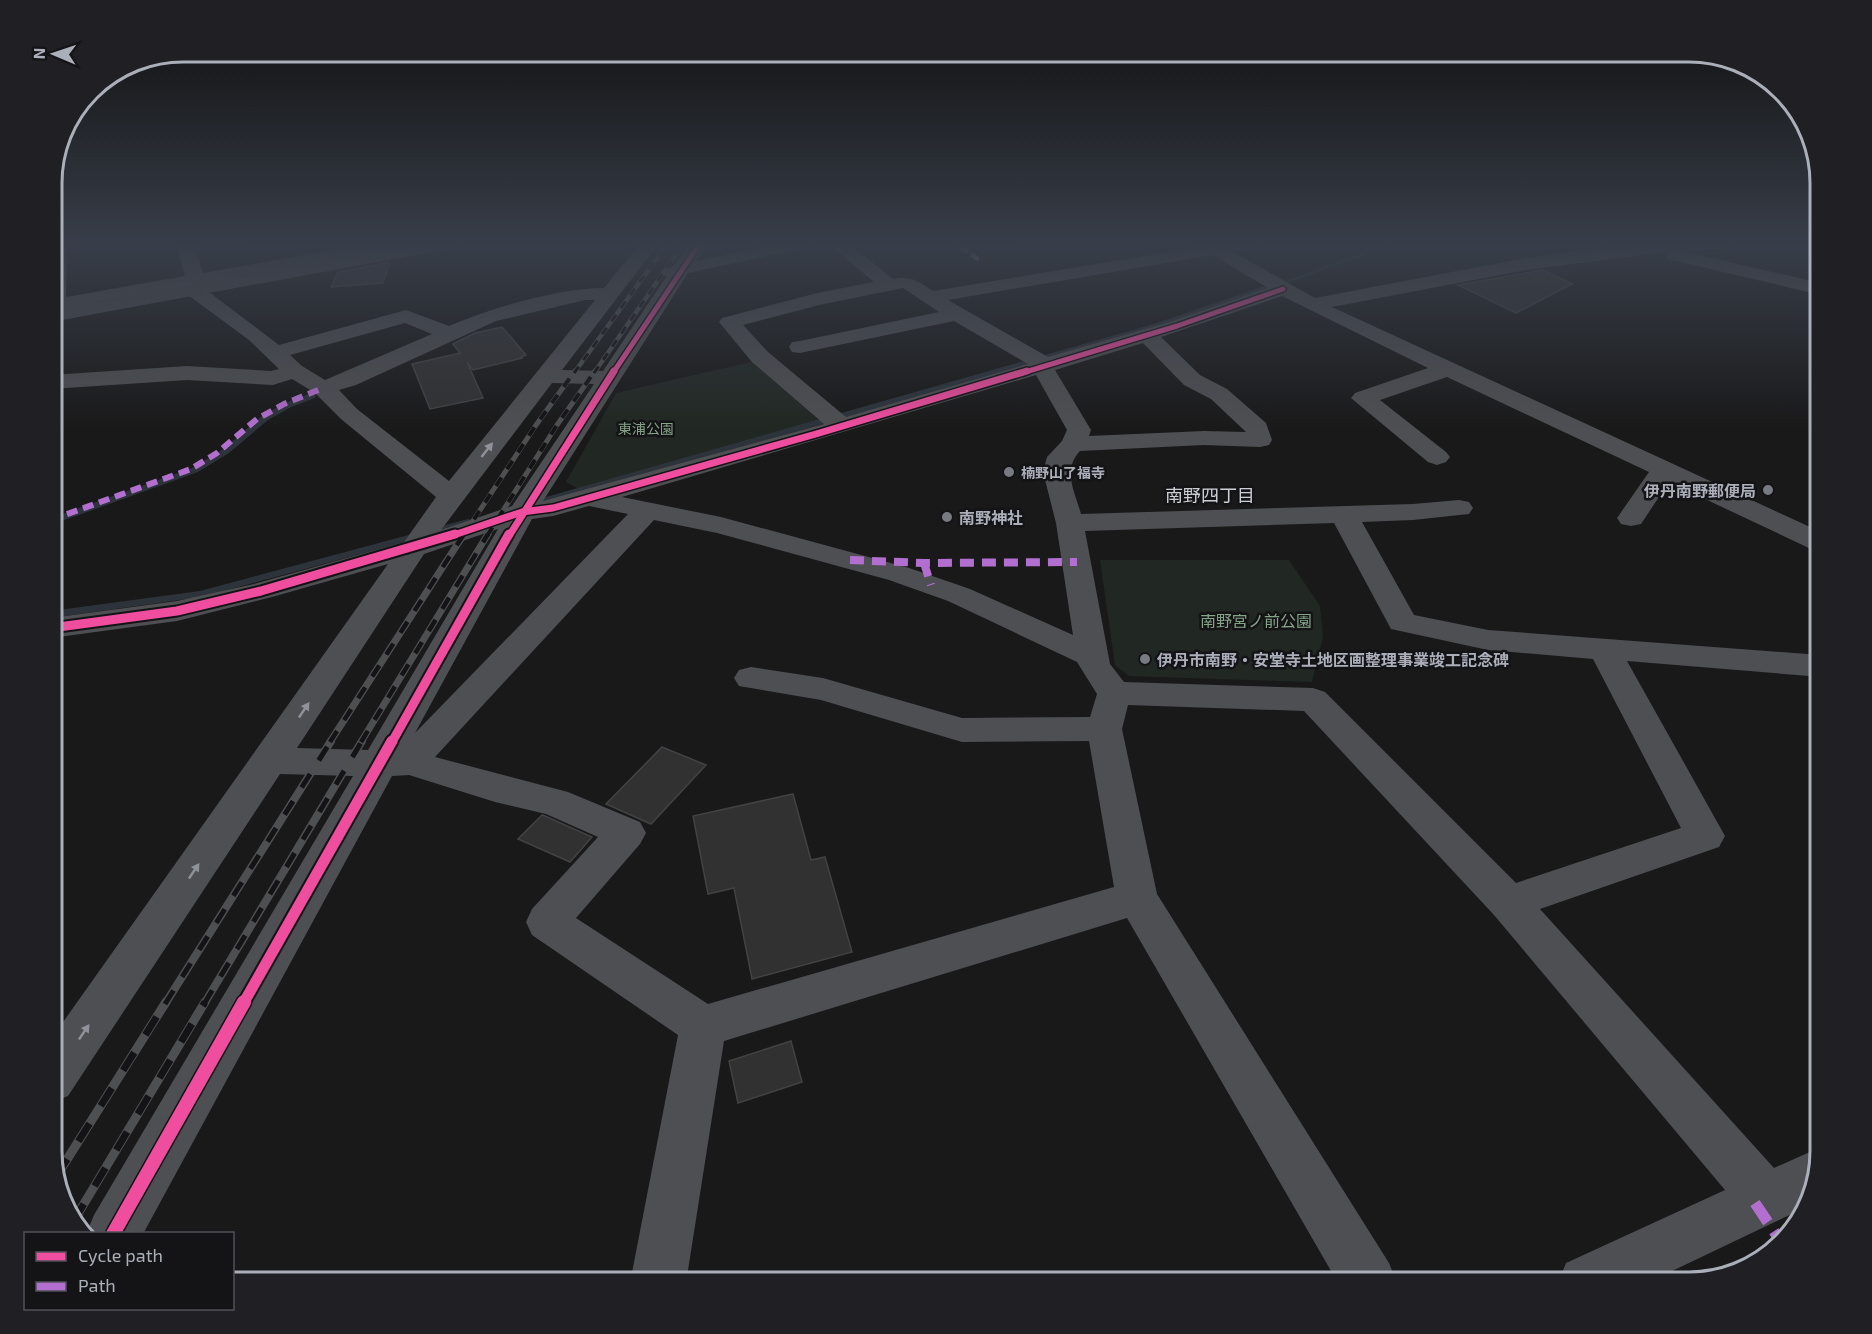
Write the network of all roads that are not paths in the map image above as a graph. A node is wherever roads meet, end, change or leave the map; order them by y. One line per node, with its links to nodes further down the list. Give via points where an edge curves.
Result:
1 (219, 305): 13 (street)
2 (536, 305): 10 (street, via 489,316)
3 (600, 305): 17 (street)
4 (650, 305): 18 (street)
5 (793, 305): 21 (street, via 729,322 760,357)
6 (943, 305): 9 (street)
7 (1235, 305): 11 (street)
8 (1318, 305): 15 (street)
9 (957, 314): 12 (street); 14 (street)
10 (450, 334): 13 (street, via 406,316); 20 (street)
11 (1147, 335): 14 (street); 22 (street, via 1192,380 1218,394 1257,428 1260,440 1204,438)
12 (800, 347)
13 (275, 353): 16 (street)
14 (1042, 365): 21 (street); 22 (street, via 1079,430)
15 (1447, 369): 23 (street, via 1363,398); 24 (street)
16 (294, 371): 19 (street, via 273,378 187,373); 20 (street)
17 (545, 376): 18 (street); 25 (street, one-way to 17)
18 (610, 378): 29 (street)
19 (62, 381)
20 (323, 388): 25 (street, via 349,414)
21 (841, 426): 26 (street)
22 (1073, 444): 32 (street, via 1060,457 1056,472)
23 (1437, 457)
24 (1664, 469): 31 (street); 33 (street)
25 (451, 496): 34 (street)
26 (586, 498): 28 (street); 29 (street)
27 (1459, 508): 30 (street)
28 (647, 511): 37 (street, via 721,525 899,574 959,595); 43 (street)
29 (522, 512): 34 (street); 43 (street)
30 (1343, 513): 32 (street); 36 (street, via 1402,622 1488,640)
31 (1631, 518)
32 (1070, 523): 37 (street)
33 (1810, 538)
34 (414, 548): 35 (street, via 177,611); 42 (street, one-way to 34)
35 (62, 631)
36 (1604, 649): 38 (street); 45 (street, via 1705,836)
37 (1092, 656): 40 (street, via 1094,666)
38 (1810, 665)
39 (751, 678): 41 (street, via 824,689 962,730)
40 (1114, 693): 41 (street); 45 (street, via 1312,700)
41 (1104, 729): 44 (street)
42 (269, 760): 43 (street); 47 (street, one-way to 42)
43 (394, 763): 46 (street, via 555,802 626,833 547,922); 50 (street)
44 (1137, 898): 46 (street); 52 (street)
45 (1509, 903): 49 (street)
46 (703, 1026): 51 (street)
47 (62, 1064)
48 (1807, 1179): 49 (street)
49 (1765, 1197): 53 (street)
50 (114, 1232)
51 (660, 1272)
52 (1362, 1272)
53 (1609, 1272)

